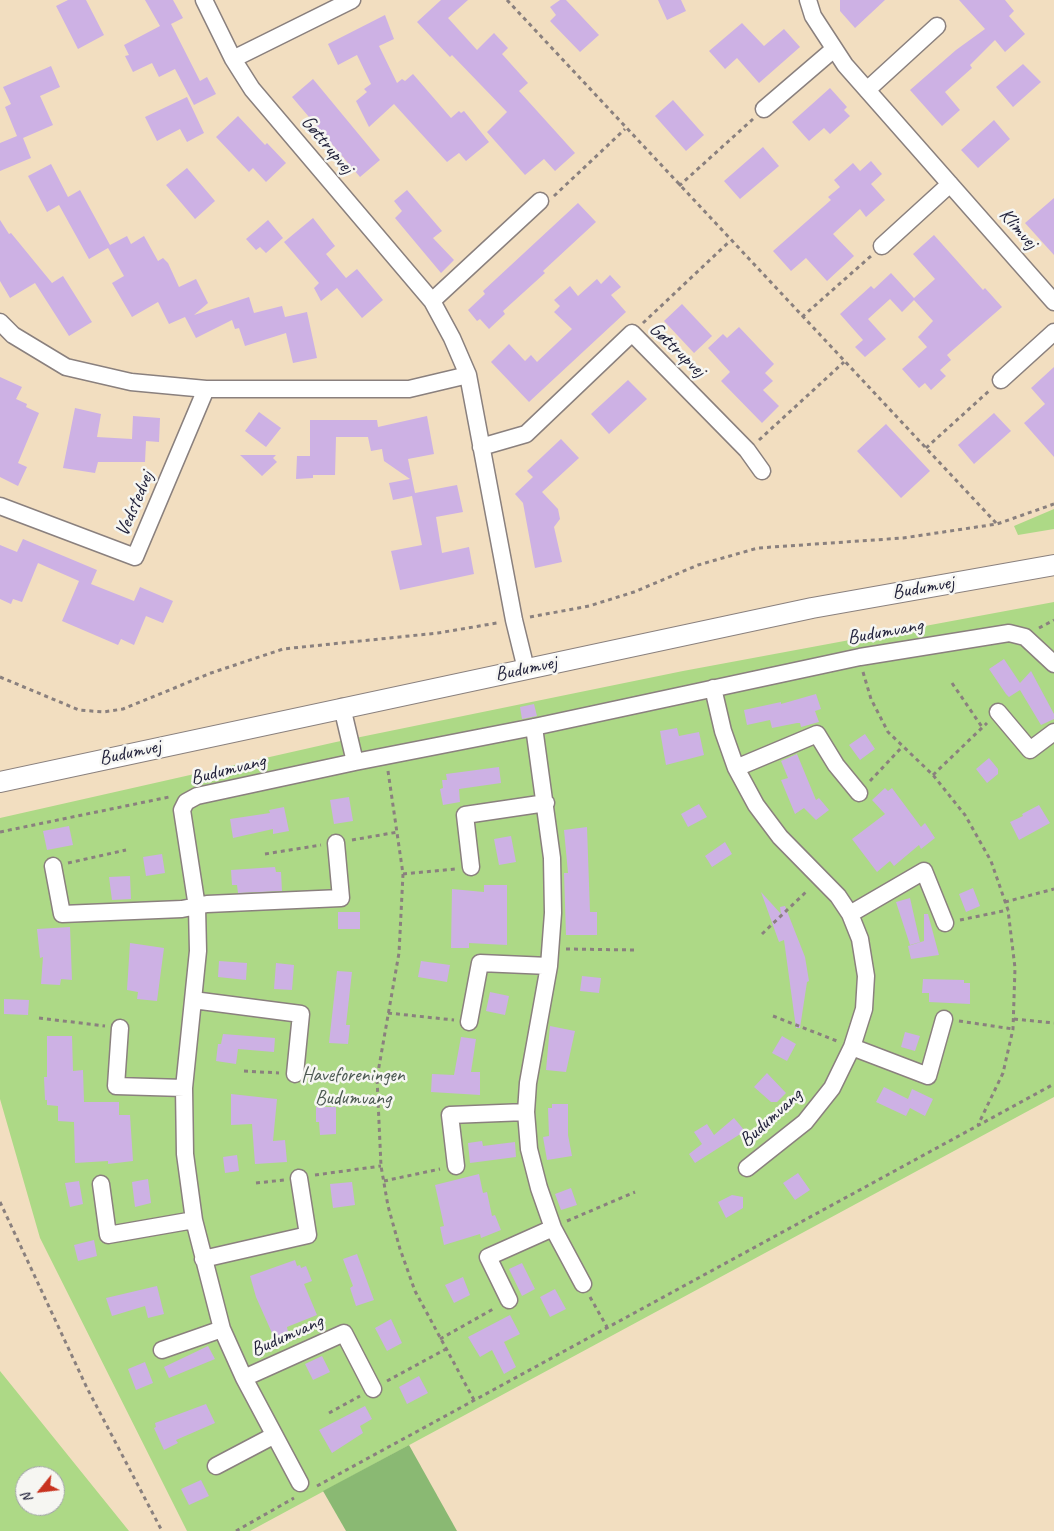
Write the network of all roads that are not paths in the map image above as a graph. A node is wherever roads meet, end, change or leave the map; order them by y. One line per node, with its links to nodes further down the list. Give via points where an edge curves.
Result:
1 (204, 0): 6 (street, Gøttrupvej)
2 (352, 0): 6 (street)
3 (808, 0): 5 (street, Klimvej, via 813,16)
4 (937, 26): 7 (street)
5 (834, 49): 7 (street, Klimvej); 8 (street)
6 (233, 59): 12 (street, Gøttrupvej, via 252,88)
7 (867, 90): 9 (street, Klimvej)
8 (764, 109)
9 (950, 184): 11 (street); 13 (street, Klimvej)
10 (540, 201): 12 (street)
11 (882, 246)
12 (432, 301): 16 (street, Gøttrupvej)
13 (1054, 302)
14 (0, 322): 18 (street, via 13,335 66,367 131,382)
15 (1054, 332): 17 (street)
16 (468, 375): 18 (street, via 409,389); 19 (street, Gøttrupvej)
17 (1001, 380)
18 (206, 389): 21 (street, Vedstedvej, via 135,557)
19 (481, 447): 20 (street, Gøttrupvej, via 526,434 632,333 748,450); 24 (street, Gøttrupvej)
20 (762, 471)
21 (0, 506)
22 (1054, 565): 24 (street, Budumvej, via 812,608)
23 (1054, 664): 25 (street, Budumvang, via 1025,637 1010,634 860,657)
24 (526, 669): 26 (street, Budumvej)
25 (714, 688): 28 (street, Budumvang); 31 (street, Budumvang, via 723,731)
26 (342, 707): 30 (street); 32 (street, Budumvej)
27 (998, 712): 29 (street, via 1030,750)
28 (534, 727): 30 (street, Budumvang); 34 (street)
29 (1054, 732)
30 (355, 762): 38 (street, Budumvang, via 197,796 186,802 182,822)
31 (736, 768): 33 (street, via 817,734); 39 (street, Budumvang, via 756,805 780,837 821,877)
32 (0, 782)
33 (859, 793)
34 (546, 803): 37 (street, via 465,815); 41 (street, via 553,912)
35 (336, 843): 38 (street, via 341,898)
36 (53, 866): 38 (street, via 62,914)
37 (471, 867)
38 (197, 907): 42 (street, Budumvang, via 198,951)
39 (850, 914): 40 (street, via 924,872); 46 (street, Budumvang, via 860,939 866,976 864,1010)
40 (945, 923)
41 (549, 966): 44 (street, via 480,963); 49 (street, via 534,1043)
42 (193, 1000): 47 (street, via 301,1014); 48 (street, Budumvang)
43 (944, 1019): 46 (street, via 928,1076)
44 (469, 1022)
45 (120, 1028): 48 (street, via 116,1086)
46 (852, 1047): 51 (street, Budumvang, via 832,1088 805,1122)
47 (296, 1074)
48 (184, 1088): 54 (street, Budumvang, via 185,1154)
49 (526, 1112): 50 (street, via 450,1115); 55 (street, via 531,1157)
50 (456, 1166)
51 (747, 1168)
52 (299, 1178): 56 (street, via 308,1235)
53 (101, 1184): 54 (street, via 108,1235)
54 (194, 1220): 56 (street, Budumvang)
55 (553, 1228): 57 (street); 58 (street, via 488,1257)
56 (203, 1259): 59 (street, Budumvang)
57 (583, 1284)
58 (508, 1300)
59 (222, 1329): 60 (street); 61 (street, Budumvang)
60 (162, 1350)
61 (244, 1378): 62 (street, Budumvang, via 344,1333); 63 (street, Budumvang)
62 (373, 1389)
63 (274, 1436): 64 (street); 65 (street, Budumvang)
64 (216, 1466)
65 (303, 1489)

